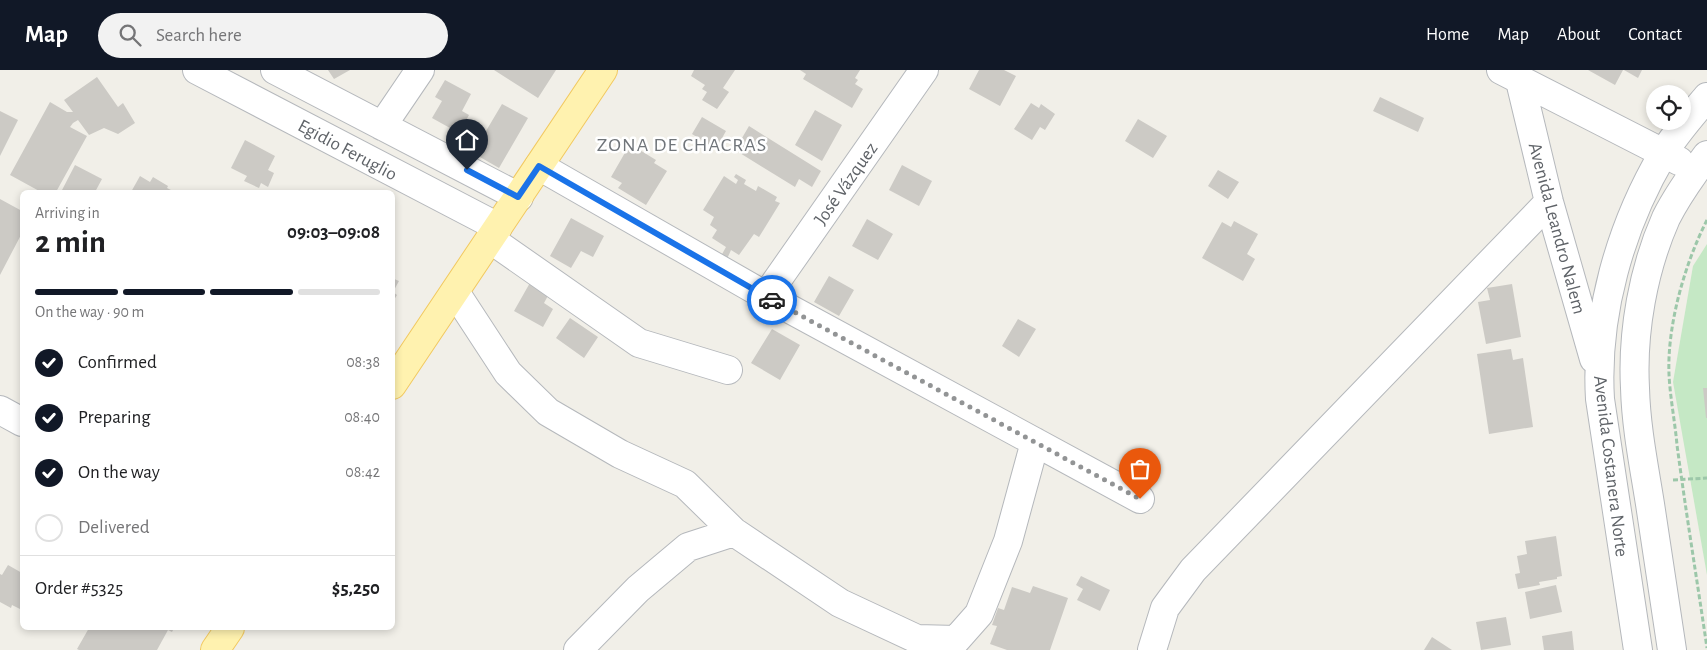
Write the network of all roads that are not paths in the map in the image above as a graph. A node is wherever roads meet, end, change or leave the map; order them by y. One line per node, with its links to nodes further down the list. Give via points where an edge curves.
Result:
1 (197, 70): 14 (street, Egidio Feruglio)
2 (275, 70): 8 (street, Egidio Feruglio)
3 (420, 70): 8 (street)
4 (604, 70): 11 (main road)
5 (924, 70): 16 (street, José Vázquez)
6 (1510, 75): 9 (street); 13 (street, Avenida Leandro Nalem)
7 (1707, 97): 9 (street, Avenida Costanera Norte)
8 (382, 126): 12 (street, Egidio Feruglio)
9 (1664, 152): 10 (street); 18 (street, Avenida Costanera Norte, via 1636,207 1618,255 1600,341)
10 (1702, 162): 30 (street, Avenida Costanera Norte, via 1661,232 1646,277 1635,350 1634,387)
11 (539, 166): 12 (main road); 16 (street)
12 (518, 197): 14 (main road)
13 (1548, 202): 18 (street, Avenida Leandro Nalem); 28 (street, via 1193,570 1166,608)
14 (494, 233): 15 (main road); 17 (street, Egidio Feruglio, via 639,343)
15 (455, 292): 19 (main road); 24 (street, via 508,374 548,412 620,454 685,484)
16 (766, 296): 22 (street)
17 (728, 370)
18 (1598, 375): 29 (street, Avenida Costanera Norte)
19 (395, 381)
20 (0, 410): 21 (street)
21 (20, 421)
22 (1035, 442): 23 (street); 24 (street, via 1008,541 983,605 956,640 917,639 840,603)
23 (1140, 499)
24 (734, 532): 27 (street, via 688,547 638,589)
25 (229, 630): 26 (main road)
26 (215, 650)
27 (578, 650)
28 (1152, 650)
29 (1638, 650)
30 (1672, 650)

